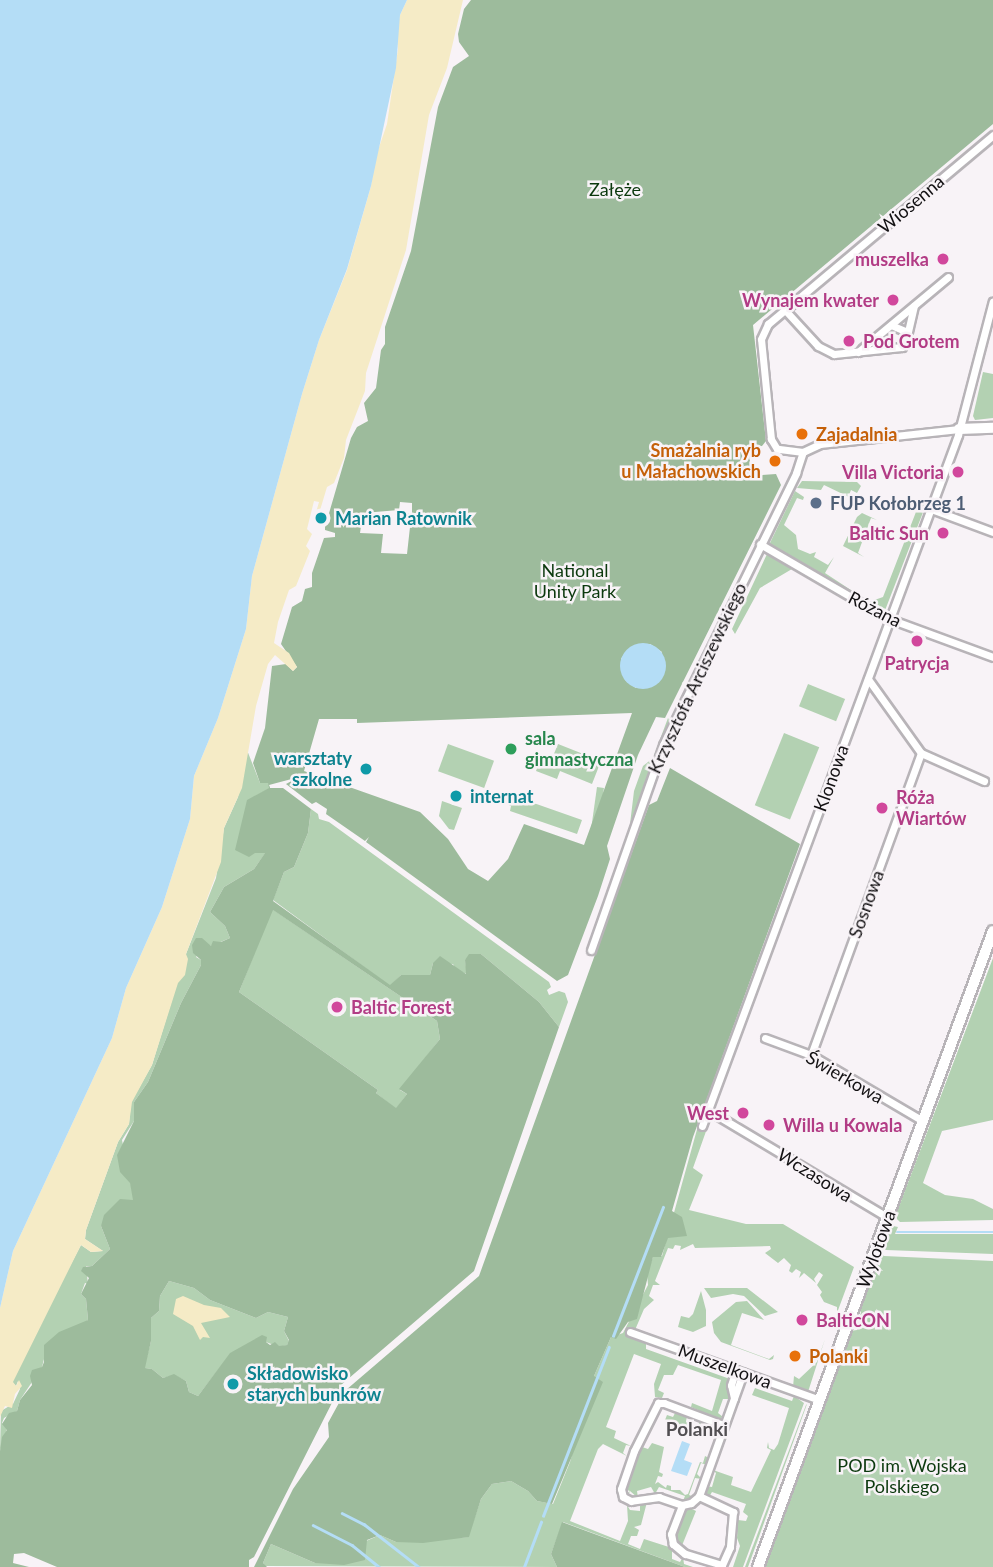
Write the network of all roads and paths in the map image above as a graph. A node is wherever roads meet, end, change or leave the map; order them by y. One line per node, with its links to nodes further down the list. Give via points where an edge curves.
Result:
1 (993, 135): 5 (street, Wiosenna)
2 (948, 277): 4 (street)
3 (993, 301): 12 (street, Klonowa)
4 (914, 306): 6 (street); 8 (street)
5 (785, 310): 10 (street, via 825,352); 13 (street, Wiosenna, via 766,326 761,339 771,439 777,449)
6 (891, 325): 7 (street); 8 (street, via 901,327)
7 (883, 332): 9 (street, via 882,342); 10 (street)
8 (906, 339): 9 (street, via 902,347)
9 (888, 350): 10 (street)
10 (858, 353)
11 (993, 428): 12 (street)
12 (959, 429): 13 (street, via 820,443); 14 (street, Klonowa)
13 (803, 452): 16 (street, Krzysztofa Arciszewskiego)
14 (931, 509): 15 (street); 17 (street, Klonowa)
15 (993, 532)
16 (762, 545): 17 (street, Różana); 23 (street, Krzysztofa Arciszewskiego, via 663,745)
17 (891, 620): 18 (street, Różana); 19 (street, Klonowa)
18 (993, 657)
19 (869, 679): 20 (street); 26 (street, Klonowa)
20 (921, 753): 21 (street); 25 (street, Sosnowa)
21 (984, 781)
22 (993, 931): 27 (street, Wylotowa)
23 (591, 950)
24 (765, 1038): 25 (street, Świerkowa)
25 (811, 1055): 27 (street, Świerkowa)
26 (708, 1110): 28 (street, Klonowa); 29 (street, Wczasowa)
27 (923, 1121): 29 (street, Wylotowa)
28 (702, 1126)
29 (887, 1217): 32 (street, Wylotowa)
30 (630, 1332): 31 (street, Muszelkowa)
31 (740, 1371): 32 (street, Muszelkowa); 33 (street, via 731,1385 734,1398)
32 (820, 1400): 36 (street, Wylotowa)
33 (723, 1425): 34 (street); 35 (street, via 658,1403 621,1489 626,1500 659,1497)
34 (699, 1496): 35 (street); 35 (street, via 733,1512 730,1547 722,1565 676,1548 671,1534)
35 (682, 1505)
36 (758, 1567)

